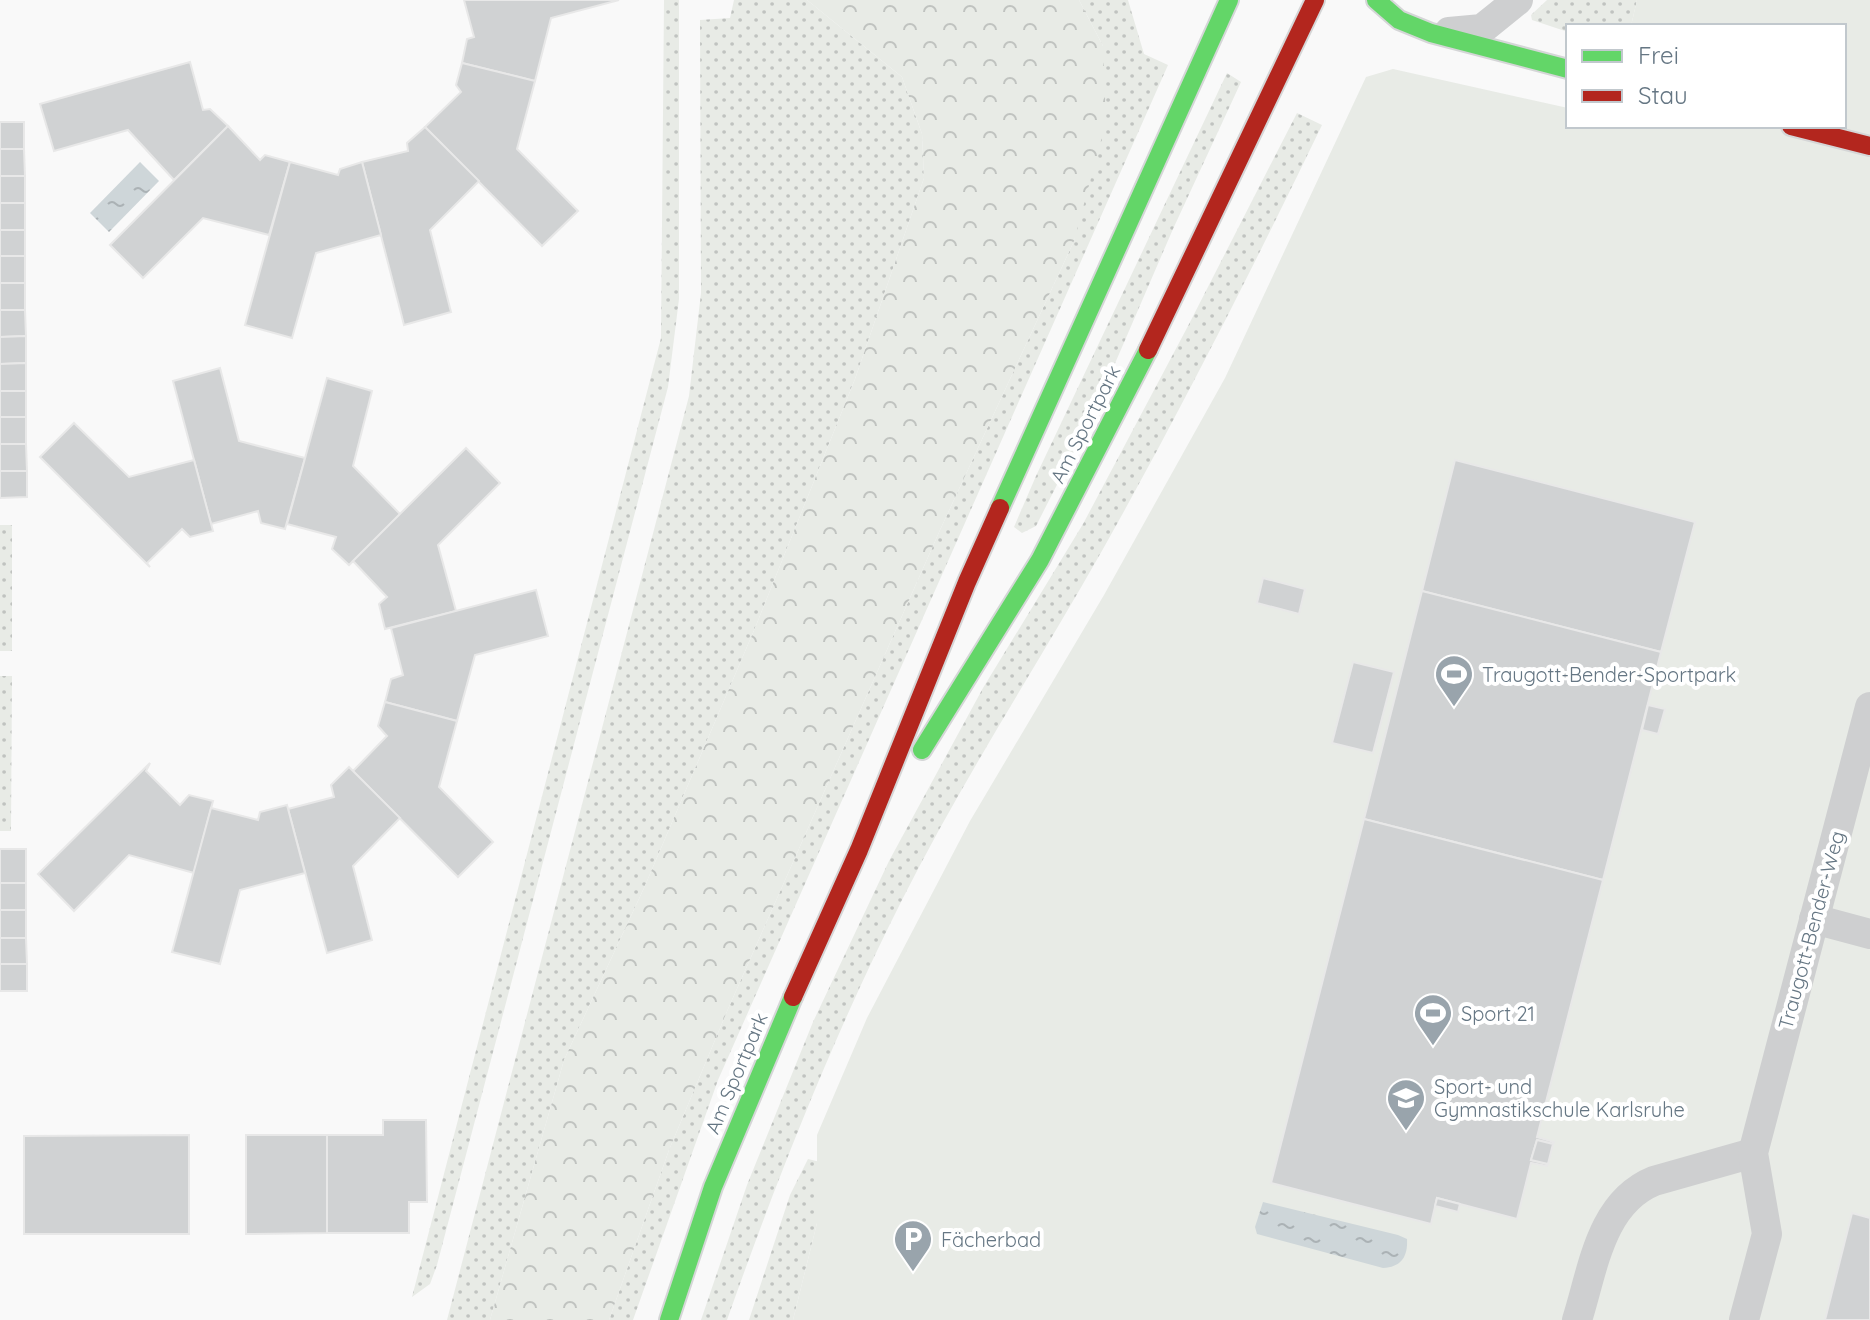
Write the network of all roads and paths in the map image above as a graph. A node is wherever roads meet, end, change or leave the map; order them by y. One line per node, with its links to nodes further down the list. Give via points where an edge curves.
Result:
1 (1229, 0): 10 (street, Am Sportpark, via 967,582)
2 (1315, 0): 10 (street, Am Sportpark, via 1164,319 1040,560)
3 (1376, 0): 5 (street, via 1399,20)
4 (1518, 0): 5 (lane, via 1482,29)
5 (1431, 33): 6 (street)
6 (1566, 68)
7 (1799, 128): 8 (street)
8 (1870, 146)
9 (1870, 707): 11 (lane, Traugott-Bender-Weg)
10 (859, 850): 14 (street, Am Sportpark, via 746,1104)
11 (1814, 919): 12 (lane); 13 (lane, Traugott-Bender-Weg)
12 (1870, 934)
13 (1753, 1153): 15 (lane, via 1654,1181 1620,1205 1604,1232); 16 (lane, Traugott-Bender-Weg, via 1767,1234)
14 (669, 1320)
15 (1577, 1320)
16 (1744, 1320)

